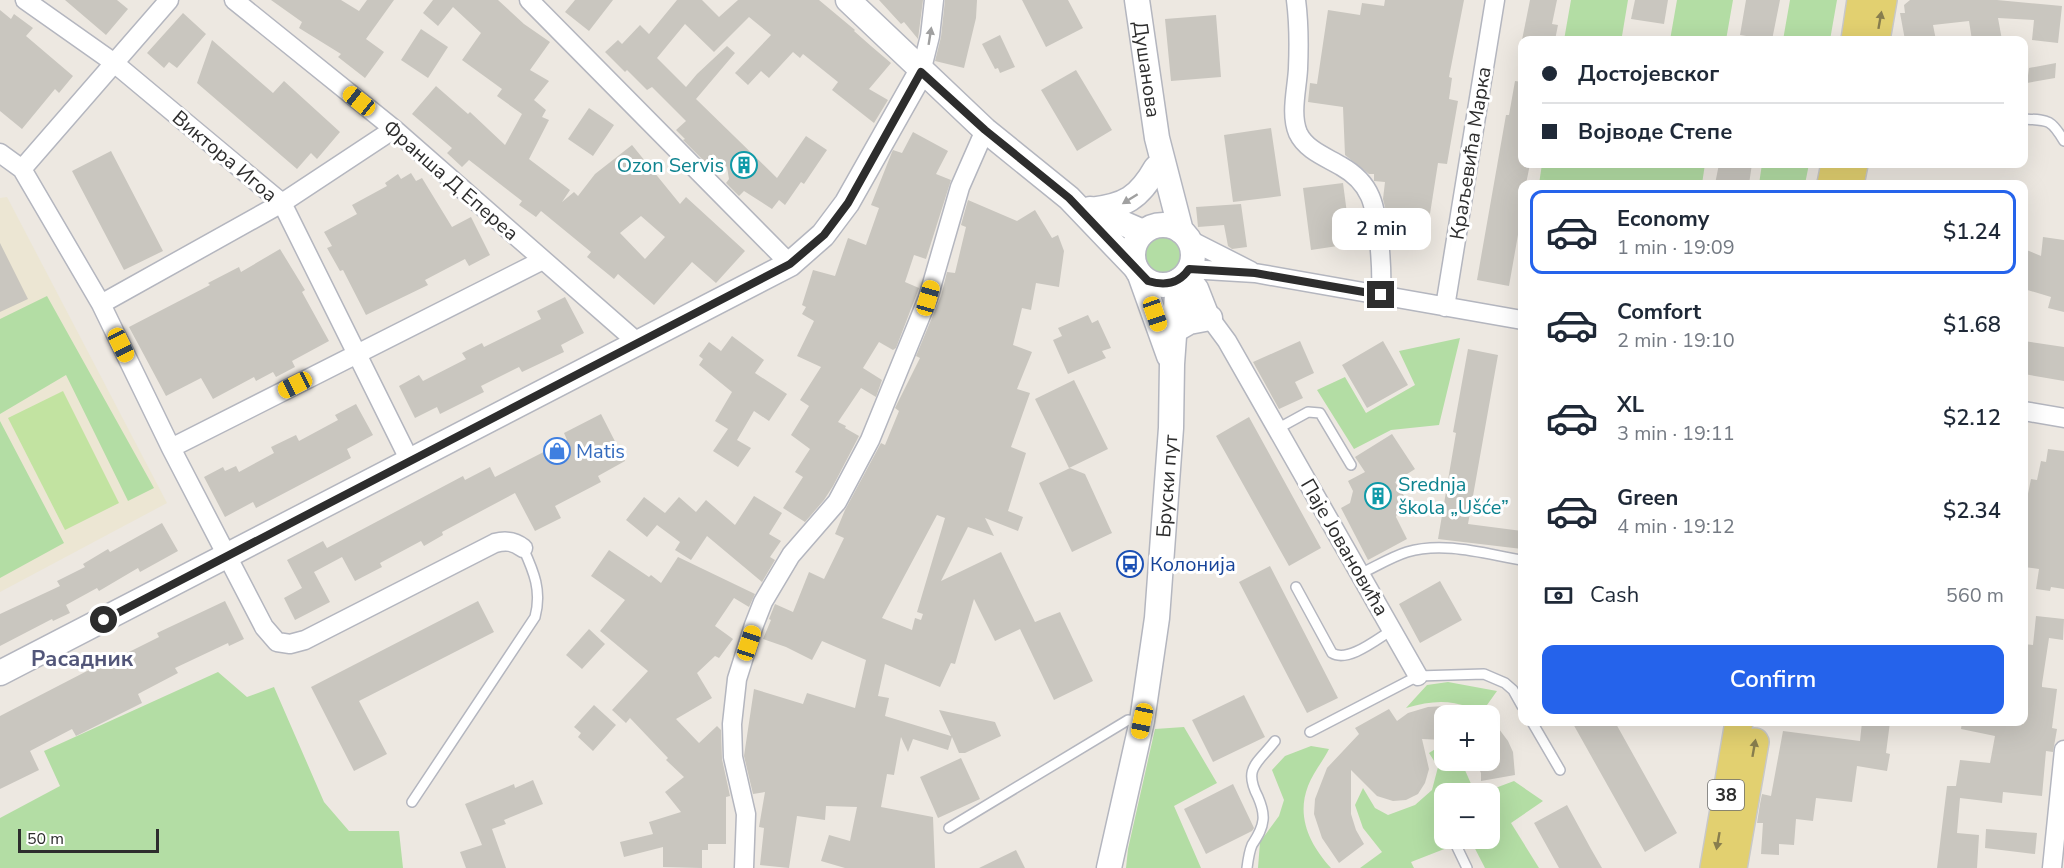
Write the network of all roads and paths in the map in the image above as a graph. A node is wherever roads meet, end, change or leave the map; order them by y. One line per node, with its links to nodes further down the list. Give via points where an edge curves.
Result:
1 (26, 0): 14 (street, Виктора Игоа)
2 (169, 0): 14 (street)
3 (234, 0): 17 (street, Франша Д Епереа)
4 (530, 0): 29 (street)
5 (848, 0): 15 (street)
6 (934, 0): 15 (street, one-way to 6)
7 (1137, 0): 19 (street, Душанова)
8 (1296, 0): 33 (street, via 1295,124 1311,148 1355,176 1371,196 1377,219)
9 (1495, 0): 35 (street, Краљевића Марка)
10 (1861, 0): 12 (main road)
11 (1883, 0): 13 (main road, one-way to 11)
12 (1856, 36)
13 (1877, 36)
14 (113, 62): 23 (street); 24 (street, Виктора Игоа)
15 (921, 72): 18 (street); 29 (street, via 848,203 824,235)
16 (2028, 119): 20 (lane, via 2054,124)
17 (394, 129): 24 (street); 28 (street, Франша Д Епереа)
18 (985, 130): 25 (street); 69 (street, via 960,187 928,298 870,440 837,502 791,555 754,625 737,679 732,724 733,757 746,814)
19 (1157, 138): 22 (street, Душанова); 27 (street, Душанова)
20 (2064, 141)
21 (0, 153): 23 (street)
22 (1156, 168): 25 (street, one-way to 25, via 1148,183 1125,203 1110,208); 26 (street, Душанова, via 1156,206)
23 (22, 170): 34 (street)
24 (282, 203): 34 (street); 40 (street, Виктора Игоа)
25 (1081, 205): 26 (street); 30 (street)
26 (1147, 230): 27 (street, via 1167,226); 30 (street, via 1134,245 1133,260)
27 (1184, 235): 31 (street); 32 (street, via 1192,249 1192,259)
28 (543, 260): 39 (street, Франша Д Епереа); 40 (street)
29 (790, 264): 39 (street)
30 (1138, 271): 32 (street, via 1158,284 1168,284); 41 (street, Бруски пут)
31 (1255, 273): 32 (street); 33 (street)
32 (1184, 275): 36 (street, Паје Јовановића, via 1199,288); 38 (street, Бруски пут)
33 (1381, 295): 35 (street)
34 (101, 304): 45 (street)
35 (1445, 307): 37 (street)
36 (1210, 318): 38 (street, via 1189,322); 44 (street, Паје Јовановића)
37 (1518, 319)
38 (1175, 330): 41 (street, Бруски пут)
39 (637, 342): 46 (street)
40 (357, 354): 45 (street); 46 (street, Виктора Игоа)
41 (1172, 364): 57 (street, Бруски пут, via 1157,618)
42 (2028, 412): 43 (street)
43 (2064, 418)
44 (1277, 429): 47 (lane, via 1308,412 1320,413); 51 (street, Паје Јовановића)
45 (171, 448): 49 (street)
46 (410, 461): 49 (street)
47 (1351, 465)
48 (523, 548): 49 (street, via 513,542 495,543 305,640 290,644 270,637); 65 (lane, via 538,584 535,617)
49 (229, 556): 54 (street)
50 (1518, 559): 51 (lane, via 1426,548 1404,553)
51 (1360, 574): 53 (street, Паје Јовановића)
52 (1296, 587): 53 (lane, via 1335,655 1349,655)
53 (1392, 630): 55 (street, Паје Јовановића)
54 (0, 673)
55 (1418, 676): 56 (lane, via 1484,674 1505,683); 61 (lane)
56 (1518, 699)
57 (1142, 721): 66 (lane, via 1128,720); 68 (street, Бруски пут)
58 (1534, 726): 64 (lane)
59 (1738, 726): 72 (main road, 38, one-way to 72)
60 (1757, 726): 73 (main road, 38, one-way to 60)
61 (1310, 732)
62 (1275, 741): 70 (lane, via 1250,777 1263,822 1251,847)
63 (2064, 750): 74 (street)
64 (1560, 770)
65 (412, 802)
66 (949, 828)
67 (1458, 849): 71 (lane)
68 (1112, 864)
69 (744, 868)
70 (1247, 868)
71 (1467, 868)
72 (1714, 868)
73 (1733, 868)
74 (2052, 868)

